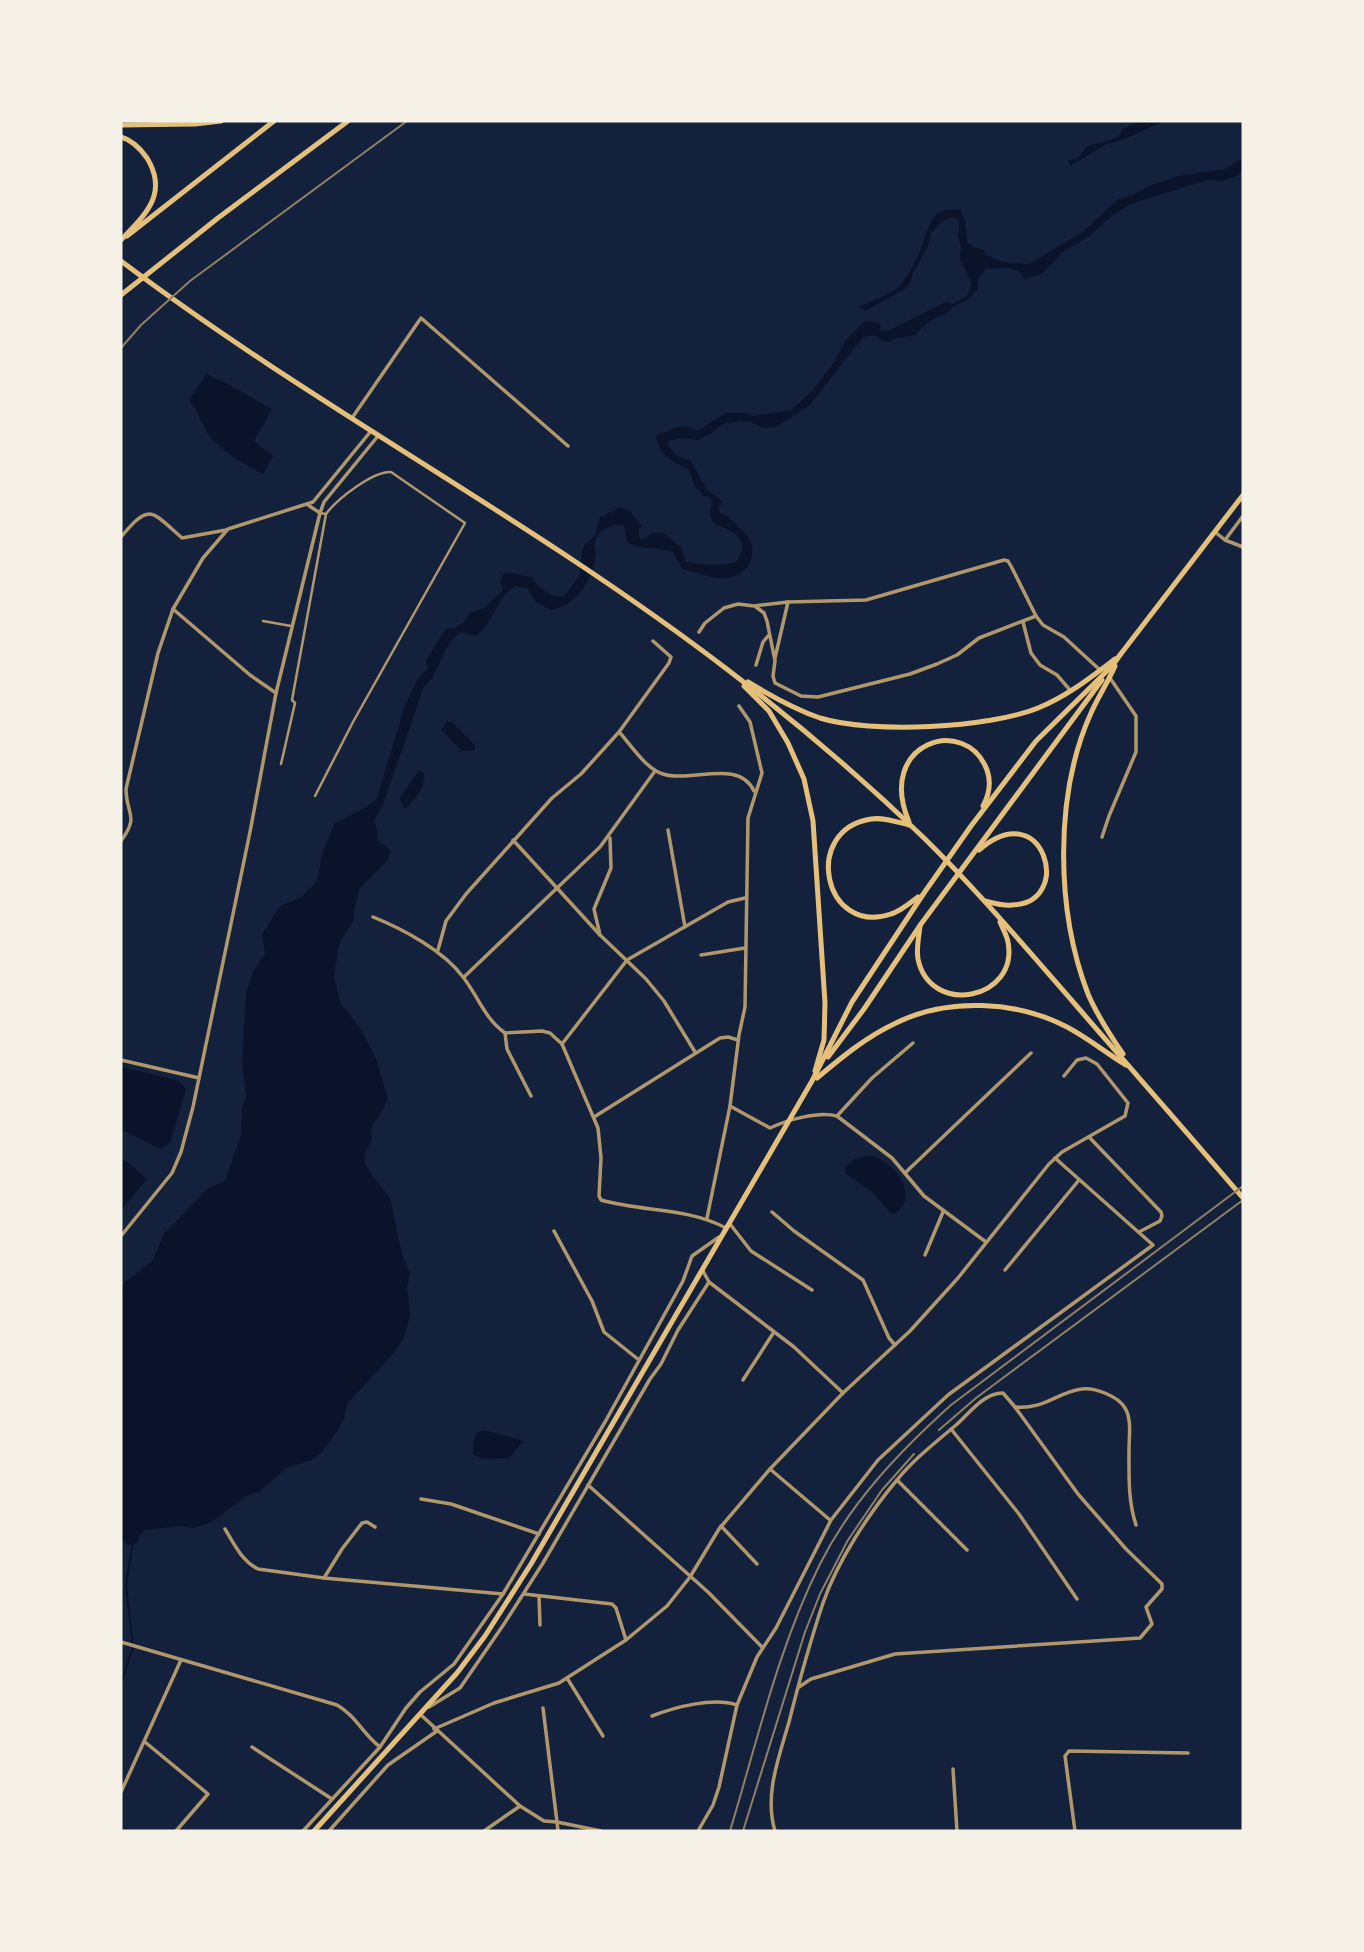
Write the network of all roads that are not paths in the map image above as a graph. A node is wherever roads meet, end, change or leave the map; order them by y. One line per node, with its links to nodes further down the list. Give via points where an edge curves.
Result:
1 (221, 121): 4 (main road)
2 (274, 121): 6 (main road)
3 (348, 121): 8 (main road)
4 (121, 125)
5 (121, 137): 6 (main road, via 144,153 156,181 150,207)
6 (121, 241)
7 (121, 261): 9 (main road)
8 (121, 295)
9 (352, 418): 10 (main road); 12 (street, via 421,318)
10 (371, 430): 11 (main road); 14 (street)
11 (379, 435): 16 (street); 38 (main road, via 627,597)
12 (568, 446)
13 (1243, 495): 15 (main road)
14 (308, 505): 16 (street); 19 (street)
15 (1231, 511): 18 (street); 20 (main road)
16 (320, 513): 17 (street); 30 (street)
17 (326, 514): 45 (street); 48 (street, via 334,503 381,471 391,472 465,523)
18 (1242, 518): 22 (street)
19 (228, 529): 21 (street, via 181,538 147,513 137,517); 26 (street, via 197,567)
20 (1215, 532): 22 (street); 34 (main road)
21 (121, 537)
22 (1225, 540): 23 (street)
23 (1243, 547)
24 (788, 602): 25 (street); 27 (street, via 866,600 1008,561); 35 (street)
25 (754, 606): 31 (street, via 724,608); 32 (street, via 764,613)
26 (173, 610): 42 (street); 55 (street, via 158,653 126,789 132,825)
27 (1036, 616): 29 (street); 39 (street)
28 (263, 621): 30 (street)
29 (1023, 622): 35 (street, via 979,638 957,654 910,674 818,697 801,696 775,683); 41 (street, via 1031,653)
30 (292, 626): 42 (street)
31 (699, 632)
32 (768, 636): 35 (street); 36 (street)
33 (653, 641): 44 (street, via 671,657 669,663)
34 (1120, 655): 37 (main road); 39 (main road); 40 (main road)
35 (775, 660)
36 (756, 665)
37 (1110, 668): 50 (main road, via 1036,741); 56 (main road)
38 (727, 669): 41 (main road, via 778,700 822,718 866,725 992,720 1036,709); 49 (main road); 82 (main road, via 769,711 788,743 804,779 813,821 825,1003 824,1040)
39 (1100, 670): 41 (main road)
40 (1110, 678): 53 (street, via 1136,716 1136,752); 79 (main road, via 1090,714 1073,767 1064,841 1066,911 1089,996)
41 (1072, 692)
42 (276, 694): 81 (street)
43 (739, 706): 47 (street, via 750,722 761,763)
44 (619, 732): 46 (street); 54 (street)
45 (281, 764)
46 (655, 771): 47 (street, via 677,776 741,776); 52 (street)
47 (755, 793): 59 (street, via 748,818)
48 (316, 796)
49 (910, 825): 50 (main road, via 901,796 905,767 926,745 950,741 977,754 989,775 988,798); 58 (main road, via 874,819 844,831 829,858 828,881 850,910 872,918 892,914); 60 (main road)
50 (971, 826): 58 (main road)
51 (668, 830): 64 (street)
52 (610, 836): 57 (street); 65 (street, via 611,868 594,909)
53 (1102, 838)
54 (513, 840): 57 (street); 67 (street, via 446,921)
55 (121, 841)
56 (969, 859): 60 (main road, via 989,841 1007,834 1026,836 1045,858 1044,886 1030,900 1012,905); 63 (main road)
57 (556, 887): 65 (street); 70 (street)
58 (924, 893): 78 (main road, via 852,1002)
59 (745, 898): 64 (street, via 728,902); 66 (street)
60 (985, 901): 61 (main road)
61 (998, 916): 63 (main road, via 1008,941 1007,961 998,980 971,995 941,990 926,976 918,957); 79 (main road)
62 (373, 917): 67 (street)
63 (921, 925): 78 (main road)
64 (685, 926): 69 (street)
65 (600, 935): 69 (street)
66 (746, 948): 68 (street); 72 (street, via 745,1007)
67 (438, 950): 70 (street)
68 (701, 955)
69 (627, 960): 74 (street); 75 (street, via 664,1001)
70 (464, 977): 71 (street, via 491,1022)
71 (505, 1033): 74 (street, via 542,1031); 83 (street, via 507,1049)
72 (738, 1040): 75 (street, via 723,1037); 84 (street)
73 (912, 1043): 85 (street)
74 (562, 1044): 86 (street)
75 (695, 1052): 86 (street)
76 (1031, 1052): 90 (street)
77 (121, 1060): 81 (street)
78 (820, 1067): 82 (main road)
79 (1132, 1068): 82 (main road, via 1067,1027 1025,1012 976,1006 952,1007 899,1021); 92 (main road)
80 (1064, 1076): 88 (street, via 1077,1060 1086,1058 1097,1064 1128,1103 1121,1119)
81 (199, 1078): 99 (street, via 172,1173)
82 (812, 1081): 87 (main road)
83 (531, 1096)
84 (730, 1106): 87 (street, via 770,1128); 95 (street)
85 (837, 1115): 87 (street); 90 (street, via 892,1158)
86 (594, 1117): 95 (street, via 600,1139 601,1200)
87 (791, 1118): 96 (main road)
88 (1089, 1137): 89 (street); 98 (street, via 1161,1212 1160,1222)
89 (1055, 1158): 91 (street); 101 (street)
90 (905, 1174): 94 (street)
91 (1080, 1180): 98 (street); 104 (street)
92 (1243, 1198)
93 (772, 1212): 108 (street, via 863,1280)
94 (943, 1212): 101 (street); 102 (street)
95 (707, 1218): 96 (street)
96 (727, 1226): 100 (main road); 106 (street, via 751,1251)
97 (554, 1231): 109 (street, via 604,1332)
98 (1139, 1232): 118 (street, via 1153,1245 948,1395 878,1461)
99 (121, 1236)
100 (721, 1236): 103 (main road); 109 (street, via 692,1256 683,1282)
101 (986, 1242): 108 (street)
102 (925, 1255)
103 (702, 1269): 105 (street); 141 (main road, via 526,1573 485,1636)
104 (1005, 1270)
105 (709, 1282): 107 (street); 116 (street)
106 (812, 1290)
107 (774, 1332): 110 (street); 111 (street)
108 (895, 1345): 111 (street)
109 (639, 1360): 123 (street)
110 (743, 1380)
111 (843, 1394): 114 (street)
112 (1015, 1407): 113 (street, via 1003,1393 994,1393); 119 (street, via 1028,1408 1080,1389 1093,1389 1119,1401 1129,1419 1129,1490); 138 (street, via 1078,1494 1162,1584 1146,1607 1152,1624 1140,1638 895,1654 811,1679)
113 (951, 1429): 115 (street); 131 (street, via 1019,1514)
114 (770, 1469): 118 (street); 120 (street)
115 (897, 1480): 124 (street); 138 (street, via 832,1582)
116 (588, 1485): 126 (street); 129 (street)
117 (421, 1499): 123 (street, via 451,1504)
118 (831, 1520): 135 (street)
119 (1136, 1525)
120 (721, 1526): 125 (street); 126 (street)
121 (375, 1527): 127 (street, via 362,1523)
122 (225, 1530): 127 (street, via 251,1565)
123 (539, 1534): 128 (street)
124 (967, 1550)
125 (757, 1564)
126 (690, 1577): 133 (street, via 667,1606); 135 (street)
127 (324, 1578): 128 (street)
128 (503, 1594): 139 (street, via 454,1664)
129 (524, 1594): 130 (street); 141 (street, via 460,1688)
130 (539, 1596): 132 (street); 133 (street, via 613,1605)
131 (1077, 1599)
132 (540, 1625)
133 (626, 1640): 137 (street)
134 (121, 1641): 136 (street)
135 (762, 1647): 140 (street)
136 (182, 1659): 147 (street); 149 (street, via 337,1705)
137 (567, 1678): 145 (street); 146 (street)
138 (798, 1688): 164 (street, via 772,1788)
139 (409, 1704): 143 (street); 149 (street)
140 (737, 1705): 144 (street, via 682,1706); 163 (street, via 719,1787)
141 (429, 1707): 143 (main road)
142 (543, 1708): 155 (street)
143 (421, 1716): 145 (street); 158 (main road)
144 (652, 1716)
145 (435, 1730): 154 (street); 159 (street, via 388,1765)
146 (603, 1736)
147 (145, 1742): 152 (street); 156 (street, via 208,1794)
148 (252, 1747): 153 (street)
149 (380, 1747): 153 (street)
150 (1188, 1753): 166 (street, via 1069,1751 1065,1756)
151 (953, 1769): 165 (street)
152 (121, 1792)
153 (332, 1798): 157 (street)
154 (520, 1806): 155 (street, via 544,1821); 160 (street)
155 (557, 1822): 161 (street); 162 (street)
156 (176, 1831)
157 (303, 1831)
158 (314, 1831)
159 (329, 1831)
160 (484, 1831)
161 (558, 1831)
162 (601, 1831)
163 (698, 1831)
164 (775, 1831)
165 (957, 1831)
166 (1075, 1831)

